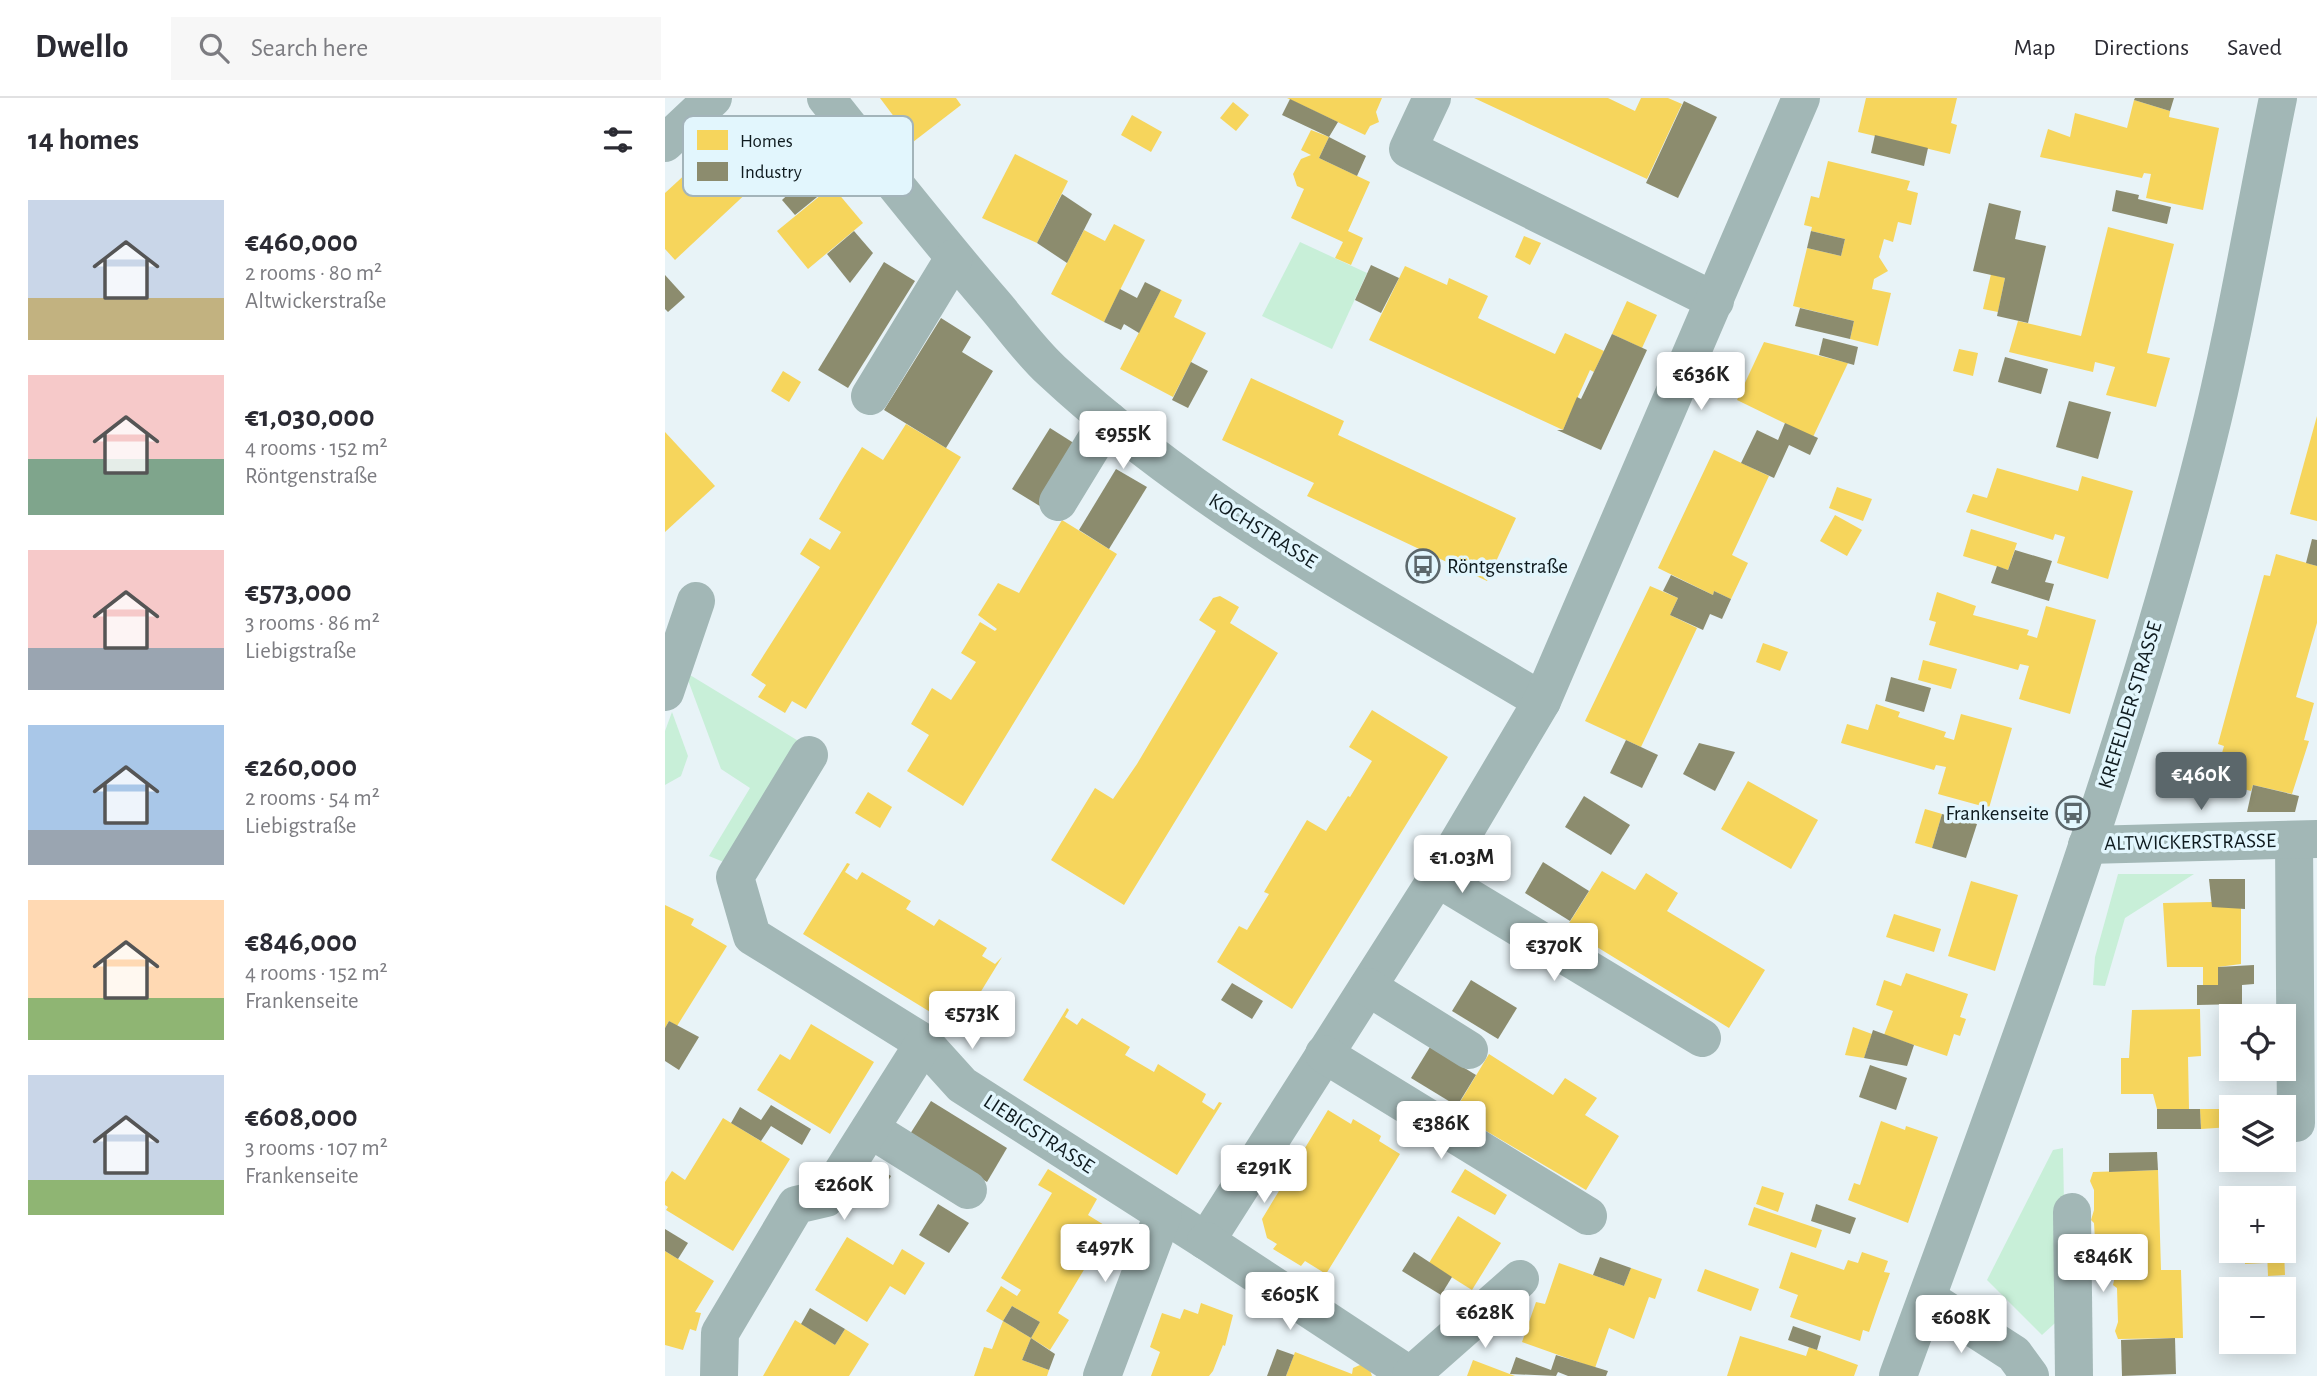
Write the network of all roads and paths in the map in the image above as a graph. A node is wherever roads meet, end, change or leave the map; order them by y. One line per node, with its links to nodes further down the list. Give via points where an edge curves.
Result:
1 (713, 98): 6 (street)
2 (826, 98): 7 (street, KOCHSTRASSE)
3 (1432, 98): 12 (street, via 1408,149)
4 (1801, 98): 12 (street)
5 (2278, 98): 21 (street, KREFELDER STRASSE, via 2206,445)
6 (694, 116)
7 (840, 116)
8 (683, 126): 9 (street)
9 (665, 143)
10 (904, 196): 11 (street, KOCHSTRASSE)
11 (954, 258): 13 (street); 14 (street, KOCHSTRASSE, via 1049,368)
12 (1715, 301): 18 (street)
13 (870, 396)
14 (1108, 420): 15 (street); 18 (street, KOCHSTRASSE, via 1191,485)
15 (1058, 502)
16 (696, 601): 17 (street)
17 (665, 692)
18 (1542, 701): 22 (street)
19 (809, 755): 25 (street, LIEBIGSTRASSE, via 735,877 751,936)
20 (2305, 840): 21 (street, ALTWICKERSTRASSE); 28 (street, ALTWICKERSTRASSE)
21 (2087, 845): 36 (street, KREFELDER STRASSE)
22 (1437, 878): 23 (street); 24 (street)
23 (1368, 987): 26 (street); 27 (street)
24 (1702, 1038)
25 (924, 1043): 29 (street); 32 (street, LIEBIGSTRASSE, via 962,1085)
26 (1469, 1050)
27 (1324, 1055): 33 (street); 34 (street)
28 (2296, 1123)
29 (870, 1129): 30 (street); 37 (street, via 826,1198 796,1205 720,1333)
30 (968, 1190)
31 (2072, 1212): 42 (street)
32 (1163, 1214): 34 (street); 38 (street)
33 (1588, 1216)
34 (1206, 1241): 39 (street)
35 (1520, 1279): 39 (street)
36 (1927, 1298): 40 (street, KREFELDER STRASSE); 41 (street, via 2014,1354)
37 (719, 1376)
38 (1102, 1376)
39 (1411, 1376)
40 (1898, 1376)
41 (2029, 1376)
42 (2074, 1376)

